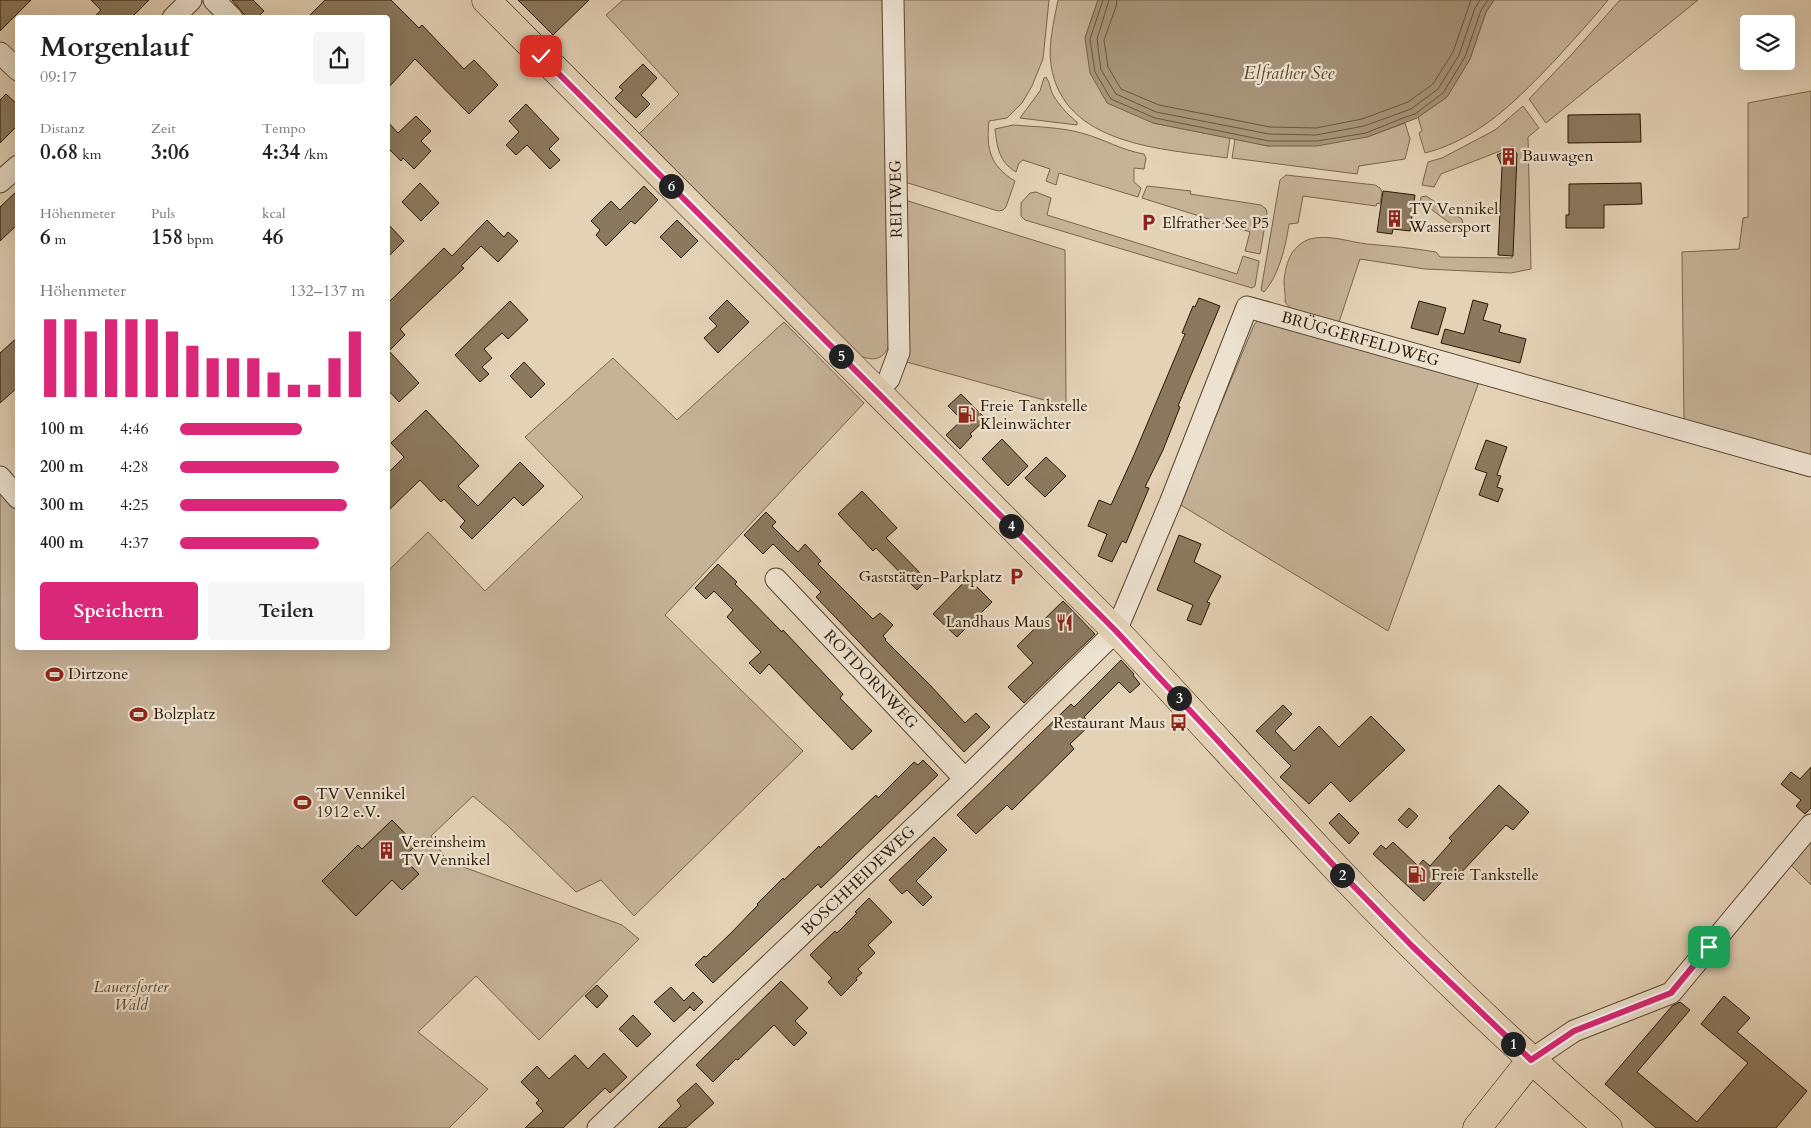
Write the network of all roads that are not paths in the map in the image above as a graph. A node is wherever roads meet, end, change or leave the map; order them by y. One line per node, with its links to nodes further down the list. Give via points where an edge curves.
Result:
1 (191, 0): 5 (street)
2 (214, 0): 6 (street)
3 (486, 0): 11 (main road)
4 (893, 0): 11 (street, REITWEG, via 899,352 889,379)
5 (176, 15)
6 (229, 15)
7 (0, 53): 8 (street)
8 (15, 67)
9 (15, 169): 10 (street)
10 (0, 182)
11 (877, 392): 16 (main road)
12 (1811, 466): 16 (street, BRÜGGERFELDWEG, via 1247,307)
13 (7, 478): 14 (street)
14 (15, 493)
15 (776, 579): 17 (street, ROTDORNWEG)
16 (1116, 631): 17 (street, BOSCHHEIDEWEG); 19 (main road, via 1338,870)
17 (965, 779): 20 (street, BOSCHHEIDEWEG)
18 (1811, 825): 19 (street, via 1671,993 1574,1031)
19 (1531, 1060): 21 (main road); 22 (main road)
20 (598, 1128)
21 (1477, 1128)
22 (1608, 1128)

